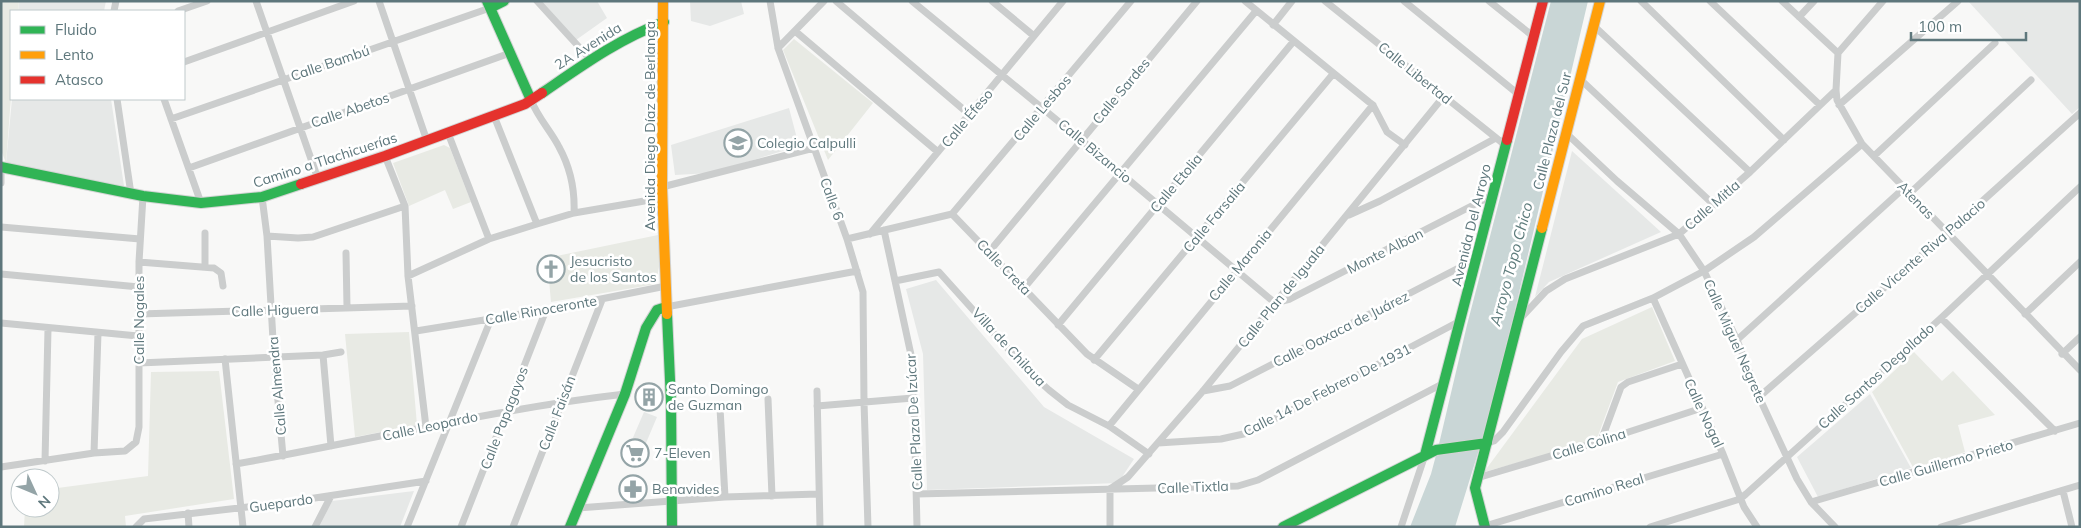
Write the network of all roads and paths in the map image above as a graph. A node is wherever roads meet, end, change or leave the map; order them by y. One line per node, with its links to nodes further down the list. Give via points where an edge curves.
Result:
1 (207, 1): 30 (street)
2 (256, 1): 37 (street)
3 (354, 1): 37 (street)
4 (379, 1): 40 (street)
5 (504, 1): 29 (street)
6 (537, 1): 46 (street)
7 (663, 1): 33 (street, Avenida Diego Díaz de Berlanga)
8 (770, 1): 43 (street, Calle 6)
9 (824, 1): 36 (street)
10 (836, 1): 65 (street)
11 (912, 1): 49 (street, Calle Bizancio)
12 (992, 1): 38 (street)
13 (1063, 1): 38 (street, Calle Éfeso)
14 (1131, 1): 63 (street, Calle Lesbos)
15 (1197, 1): 72 (street, Calle Sardes)
16 (1245, 1): 31 (street)
17 (1292, 1): 34 (street)
18 (1325, 1): 56 (street, Calle Libertad)
19 (1404, 1): 55 (street)
20 (1489, 1): 39 (street)
21 (1543, 1): 39 (street, Avenida Del Arroyo)
22 (1600, 1): 35 (street, Calle Plaza del Sur)
23 (1641, 1): 73 (street)
24 (1710, 1): 61 (street)
25 (1782, 1): 32 (street)
26 (1814, 1): 32 (street)
27 (1883, 1): 44 (street)
28 (1958, 1): 62 (street)
29 (488, 5): 40 (street, Calle Bambú); 45 (street)
30 (181, 10)
31 (1256, 11): 34 (street); 84 (street)
32 (1799, 17): 44 (street)
33 (664, 22): 46 (street, 2A Avenida, via 635,33); 88 (street, Avenida Diego Díaz de Berlanga)
34 (1273, 25): 41 (street)
35 (1593, 25): 50 (street, Calle Plaza del Sur); 85 (street)
36 (795, 32): 43 (street); 79 (street)
37 (267, 33): 47 (street); 51 (street)
38 (1034, 36): 49 (street, Calle Éfeso)
39 (1534, 37): 55 (street, Avenida Del Arroyo)
40 (393, 42): 51 (street, Calle Bambú); 53 (street)
41 (1294, 42): 48 (street); 98 (street, Calle Etolia)
42 (1995, 43): 81 (street)
43 (778, 48): 78 (street, Calle 6)
44 (1838, 52): 54 (street, Atenas)
45 (510, 53): 53 (street, Calle Abetos); 59 (street)
46 (590, 59): 59 (street, 2A Avenida)
47 (185, 62)
48 (1334, 74): 60 (street); 112 (street, Calle Farsalia)
49 (1002, 75): 63 (street, Calle Bizancio); 65 (street, Calle Éfeso)
50 (1580, 79): 70 (street, Calle Plaza del Sur); 99 (street)
51 (283, 80): 67 (street, Calle Bambú); 68 (street)
52 (2030, 80): 92 (street)
53 (410, 89): 68 (street, Calle Abetos); 74 (street)
54 (1836, 90): 61 (street, Calle Mitla); 62 (street, Atenas)
55 (1518, 94): 77 (street, Avenida Del Arroyo)
56 (1444, 96): 71 (street, Calle Libertad); 76 (street, Calle Plan de Iguala)
57 (117, 100): 91 (street)
58 (164, 100): 67 (street)
59 (531, 100): 66 (street, Camino a Tlachicuerías); 101 (street, via 560,148 574,198)
60 (1373, 105): 76 (street, via 1387,132); 122 (street, Calle Maronia)
61 (1820, 105): 73 (street, Calle Mitla)
62 (1839, 105): 75 (street, Atenas)
63 (1042, 107): 72 (street, Calle Bizancio); 102 (street, Calle Lesbos)
64 (2080, 113): 108 (street, Calle Vicente Riva Palacio)
65 (970, 115): 79 (street, Calle Éfeso)
66 (494, 116): 69 (street, Camino a Tlachicuerías); 104 (street)
67 (171, 119): 83 (street)
68 (300, 128): 83 (street, Calle Abetos); 86 (street)
69 (448, 133): 74 (street, Camino a Tlachicuerías); 114 (street)
70 (1566, 133): 110 (street, Calle Miguel Negrete); 145 (street, Calle Plaza del Sur)
71 (1496, 138): 77 (street, Calle Libertad); 103 (street)
72 (1081, 140): 84 (street, Calle Bizancio); 116 (street, Calle Sardes)
73 (1784, 140): 85 (street, Calle Mitla)
74 (427, 141): 80 (street, Camino a Tlachicuerías)
75 (1862, 144): 81 (street, Atenas); 124 (street, via 1766,228)
76 (1405, 145): 103 (street, Calle Plan de Iguala)
77 (1505, 145): 94 (street, Avenida Del Arroyo)
78 (814, 148): 88 (street); 115 (street, Calle 6)
79 (938, 152): 109 (street, Calle Éfeso)
80 (385, 156): 86 (street, Camino a Tlachicuerías); 100 (street)
81 (1874, 156): 90 (street, Atenas)
82 (2, 166): 87 (street); 91 (street, Camino a Tlachicuerías)
83 (189, 168): 97 (street)
84 (1120, 172): 98 (street, Calle Bizancio); 132 (street)
85 (1750, 172): 99 (street, Calle Mitla)
86 (318, 179): 95 (street, Camino a Tlachicuerías)
87 (1, 183)
88 (662, 187): 96 (street, Avenida Diego Díaz de Berlanga)
89 (2080, 187): 126 (street, Calle Santos Degollado)
90 (1904, 188): 92 (street, Atenas); 154 (street)
91 (131, 194): 93 (street, Camino a Tlachicuerías)
92 (1910, 194): 108 (street, Atenas)
93 (143, 196): 97 (street, Camino a Tlachicuerías); 113 (street, Calle Nogales)
94 (1493, 196): 118 (street, Avenida Del Arroyo); 135 (street, Monte Alban, via 1384,253)
95 (262, 197): 97 (street, Camino a Tlachicuerías); 111 (street, Calle Almendra)
96 (662, 198): 101 (street); 130 (street, Avenida Diego Díaz de Berlanga)
97 (201, 203)
98 (1158, 204): 112 (street, Calle Bizancio); 148 (street, Calle Etolia)
99 (1714, 204): 110 (street, Calle Mitla)
100 (405, 206): 111 (street, via 313,237); 127 (street)
101 (574, 212): 104 (street)
102 (952, 214): 106 (street); 116 (street, Calle Creta)
103 (1346, 216): 135 (street, Calle Plan de Iguala)
104 (537, 224): 114 (street)
105 (1, 227): 113 (street)
106 (884, 230): 109 (street); 128 (street, Calle Plaza De Izúcar)
107 (205, 233): 121 (street)
108 (1947, 233): 126 (street, Atenas); 169 (street, Calle Vicente Riva Palacio)
109 (870, 234): 115 (street)
110 (1679, 234): 124 (street, Calle Miguel Negrete); 145 (street, Calle Mitla, via 1565,279 1546,291)
111 (267, 236): 139 (street, Calle Almendra)
112 (1197, 237): 122 (street, Calle Bizancio); 160 (street, Calle Farsalia)
113 (140, 239): 119 (street, Calle Nogales)
114 (489, 239): 127 (street)
115 (847, 239): 123 (street, Calle 6)
116 (989, 252): 132 (street, Calle Creta)
117 (346, 253): 137 (street)
118 (1476, 259): 146 (street, Avenida Del Arroyo); 167 (street, Calle Oaxaca de Juárez, via 1241,381 1221,389)
119 (138, 262): 121 (street); 131 (street, Calle Nogales)
120 (2080, 262): 142 (street)
121 (205, 266): 129 (street, via 221,272)
122 (1236, 270): 135 (street, Calle Bizancio); 165 (street, Calle Maronia)
123 (857, 271): 138 (street); 173 (street, Calle 6, via 863,292)
124 (1704, 271): 133 (street); 154 (street, Calle Miguel Negrete)
125 (1, 274): 131 (street)
126 (1986, 274): 142 (street, Atenas); 143 (street, Calle Santos Degollado)
127 (408, 276): 136 (street)
128 (894, 281): 170 (street, Calle Plaza De Izúcar, via 913,364); 180 (street, Villa de Chilaua, via 936,272 940,274 1042,384 1068,405)
129 (223, 286)
130 (666, 286): 134 (street, Calle Rinoceronte); 138 (street, Avenida Diego Díaz de Berlanga)
131 (139, 287): 141 (street, Calle Nogales)
132 (1024, 288): 148 (street, Calle Creta)
133 (1653, 298): 162 (street, Calle Nogal); 185 (street, via 1579,329 1503,432)
134 (602, 300): 140 (street, Calle Rinoceronte); 172 (street, Calle Faisán)
135 (1275, 303): 167 (street, Calle Plan de Iguala)
136 (412, 306): 137 (street, Calle Higuera); 150 (street)
137 (346, 307): 139 (street, Calle Higuera)
138 (666, 307): 168 (street, via 657,310 646,328); 207 (street, Avenida Diego Díaz de Berlanga)
139 (271, 310): 141 (street, Calle Higuera); 158 (street, Calle Almendra)
140 (546, 310): 144 (street, Calle Rinoceronte); 177 (street, Calle Papagayos)
141 (138, 314): 152 (street, Calle Nogales)
142 (2025, 314): 156 (street, Atenas)
143 (1942, 318): 182 (street); 192 (street, Calle Santos Degollado)
144 (491, 319): 150 (street, Calle Rinoceronte); 178 (street)
145 (1518, 320): 185 (street, Calle Plaza del Sur)
146 (1460, 321): 164 (street, Avenida Del Arroyo); 184 (street, Calle 14 De Febrero De 1931, via 1248,433 1221,439)
147 (1, 323): 149 (street)
148 (1058, 325): 160 (street, Calle Creta)
149 (48, 328): 151 (street); 193 (street)
150 (416, 331): 181 (street)
151 (98, 333): 152 (street); 187 (street)
152 (138, 336): 161 (street, Calle Nogales)
153 (2080, 337): 156 (street)
154 (1737, 340): 169 (street, Calle Miguel Negrete)
155 (341, 352): 157 (street)
156 (2062, 354): 163 (street, Atenas)
157 (323, 355): 158 (street); 186 (street)
158 (274, 358): 159 (street); 191 (street, Calle Almendra)
159 (225, 360): 161 (street); 194 (street)
160 (1094, 360): 165 (street, Calle Creta)
161 (139, 363): 187 (street, Calle Nogales, via 136,442 125,451)
162 (1682, 364): 176 (street, Calle Nogal); 183 (street, via 1621,387)
163 (2080, 370)
164 (1445, 383): 190 (street, Avenida Del Arroyo); 199 (street, Calle Tixtla, via 1258,480 1221,488)
165 (1138, 389): 180 (street, Calle Maronia)
166 (817, 391): 174 (street)
167 (1204, 391): 184 (street, Calle Plan de Iguala)
168 (625, 394): 172 (street, Calle Leopardo); 210 (street)
169 (1759, 397): 192 (street, Calle Miguel Negrete)
170 (913, 398): 173 (street); 202 (street, Calle Plaza De Izúcar)
171 (768, 399): 205 (street)
172 (561, 401): 177 (street, Calle Leopardo); 219 (street, Calle Faisán)
173 (864, 402): 174 (street); 223 (street, Calle 6)
174 (817, 406): 201 (street)
175 (720, 408): 204 (street)
176 (1702, 408): 183 (street, Calle Colina); 189 (street, Calle Nogal)
177 (507, 410): 178 (street, Calle Leopardo); 218 (street, Calle Papagayos)
178 (450, 422): 181 (street, Calle Leopardo); 197 (street)
179 (2080, 423): 182 (street, Calle Guillermo Prieto)
180 (1108, 426): 188 (street, Villa de Chilaua)
181 (426, 427): 186 (street, Calle Leopardo)
182 (2055, 431): 208 (street, Calle Guillermo Prieto)
183 (1600, 441): 196 (street, Calle Colina)
184 (1158, 443): 188 (street, Calle Plan de Iguala)
185 (1487, 443): 190 (street, via 1436,450); 196 (street, Calle Plaza del Sur)
186 (331, 446): 191 (street, Calle Leopardo)
187 (94, 453): 193 (street)
188 (1149, 454): 199 (street, Calle Plan de Iguala, via 1128,477)
189 (1723, 454): 206 (street, Calle Nogal); 213 (street, Camino Real)
190 (1425, 455): 226 (street); 227 (street)
191 (283, 456): 194 (street, Calle Leopardo)
192 (1786, 456): 206 (street, Calle Santos Degollado); 208 (street, Calle Miguel Negrete)
193 (45, 462): 195 (street)
194 (236, 464): 209 (street)
195 (1, 467)
196 (1476, 478): 213 (street, via 1475,494)
197 (426, 481): 203 (street, Guepardo); 217 (street)
198 (2080, 485): 200 (street)
199 (1110, 489): 202 (street, Calle Tixtla); 225 (street)
200 (2062, 491): 231 (street); 232 (street)
201 (818, 494): 205 (street); 222 (street)
202 (917, 494): 224 (street, Calle Plaza De Izúcar)
203 (331, 496): 209 (street, Guepardo); 216 (street)
204 (725, 496): 205 (street); 207 (street)
205 (772, 496)
206 (1740, 498): 228 (street, Calle Santos Degollado); 229 (street, Calle Nogal)
207 (672, 500): 210 (street); 221 (street, Avenida Diego Díaz de Berlanga)
208 (1811, 502): 230 (street, Calle Miguel Negrete)
209 (240, 508): 211 (street, Guepardo); 215 (street)
210 (578, 508): 220 (street)
211 (188, 513): 212 (street, Guepardo, via 144,519); 214 (street)
212 (137, 525)
213 (1485, 526)
214 (189, 527)
215 (242, 527)
216 (315, 527)
217 (408, 527)
218 (461, 527)
219 (513, 527)
220 (570, 527)
221 (672, 527)
222 (820, 527)
223 (868, 527)
224 (917, 527)
225 (1110, 527)
226 (1283, 527)
227 (1401, 527)
228 (1650, 527)
229 (1756, 527)
230 (1835, 527)
231 (1941, 527)
232 (2072, 527)

